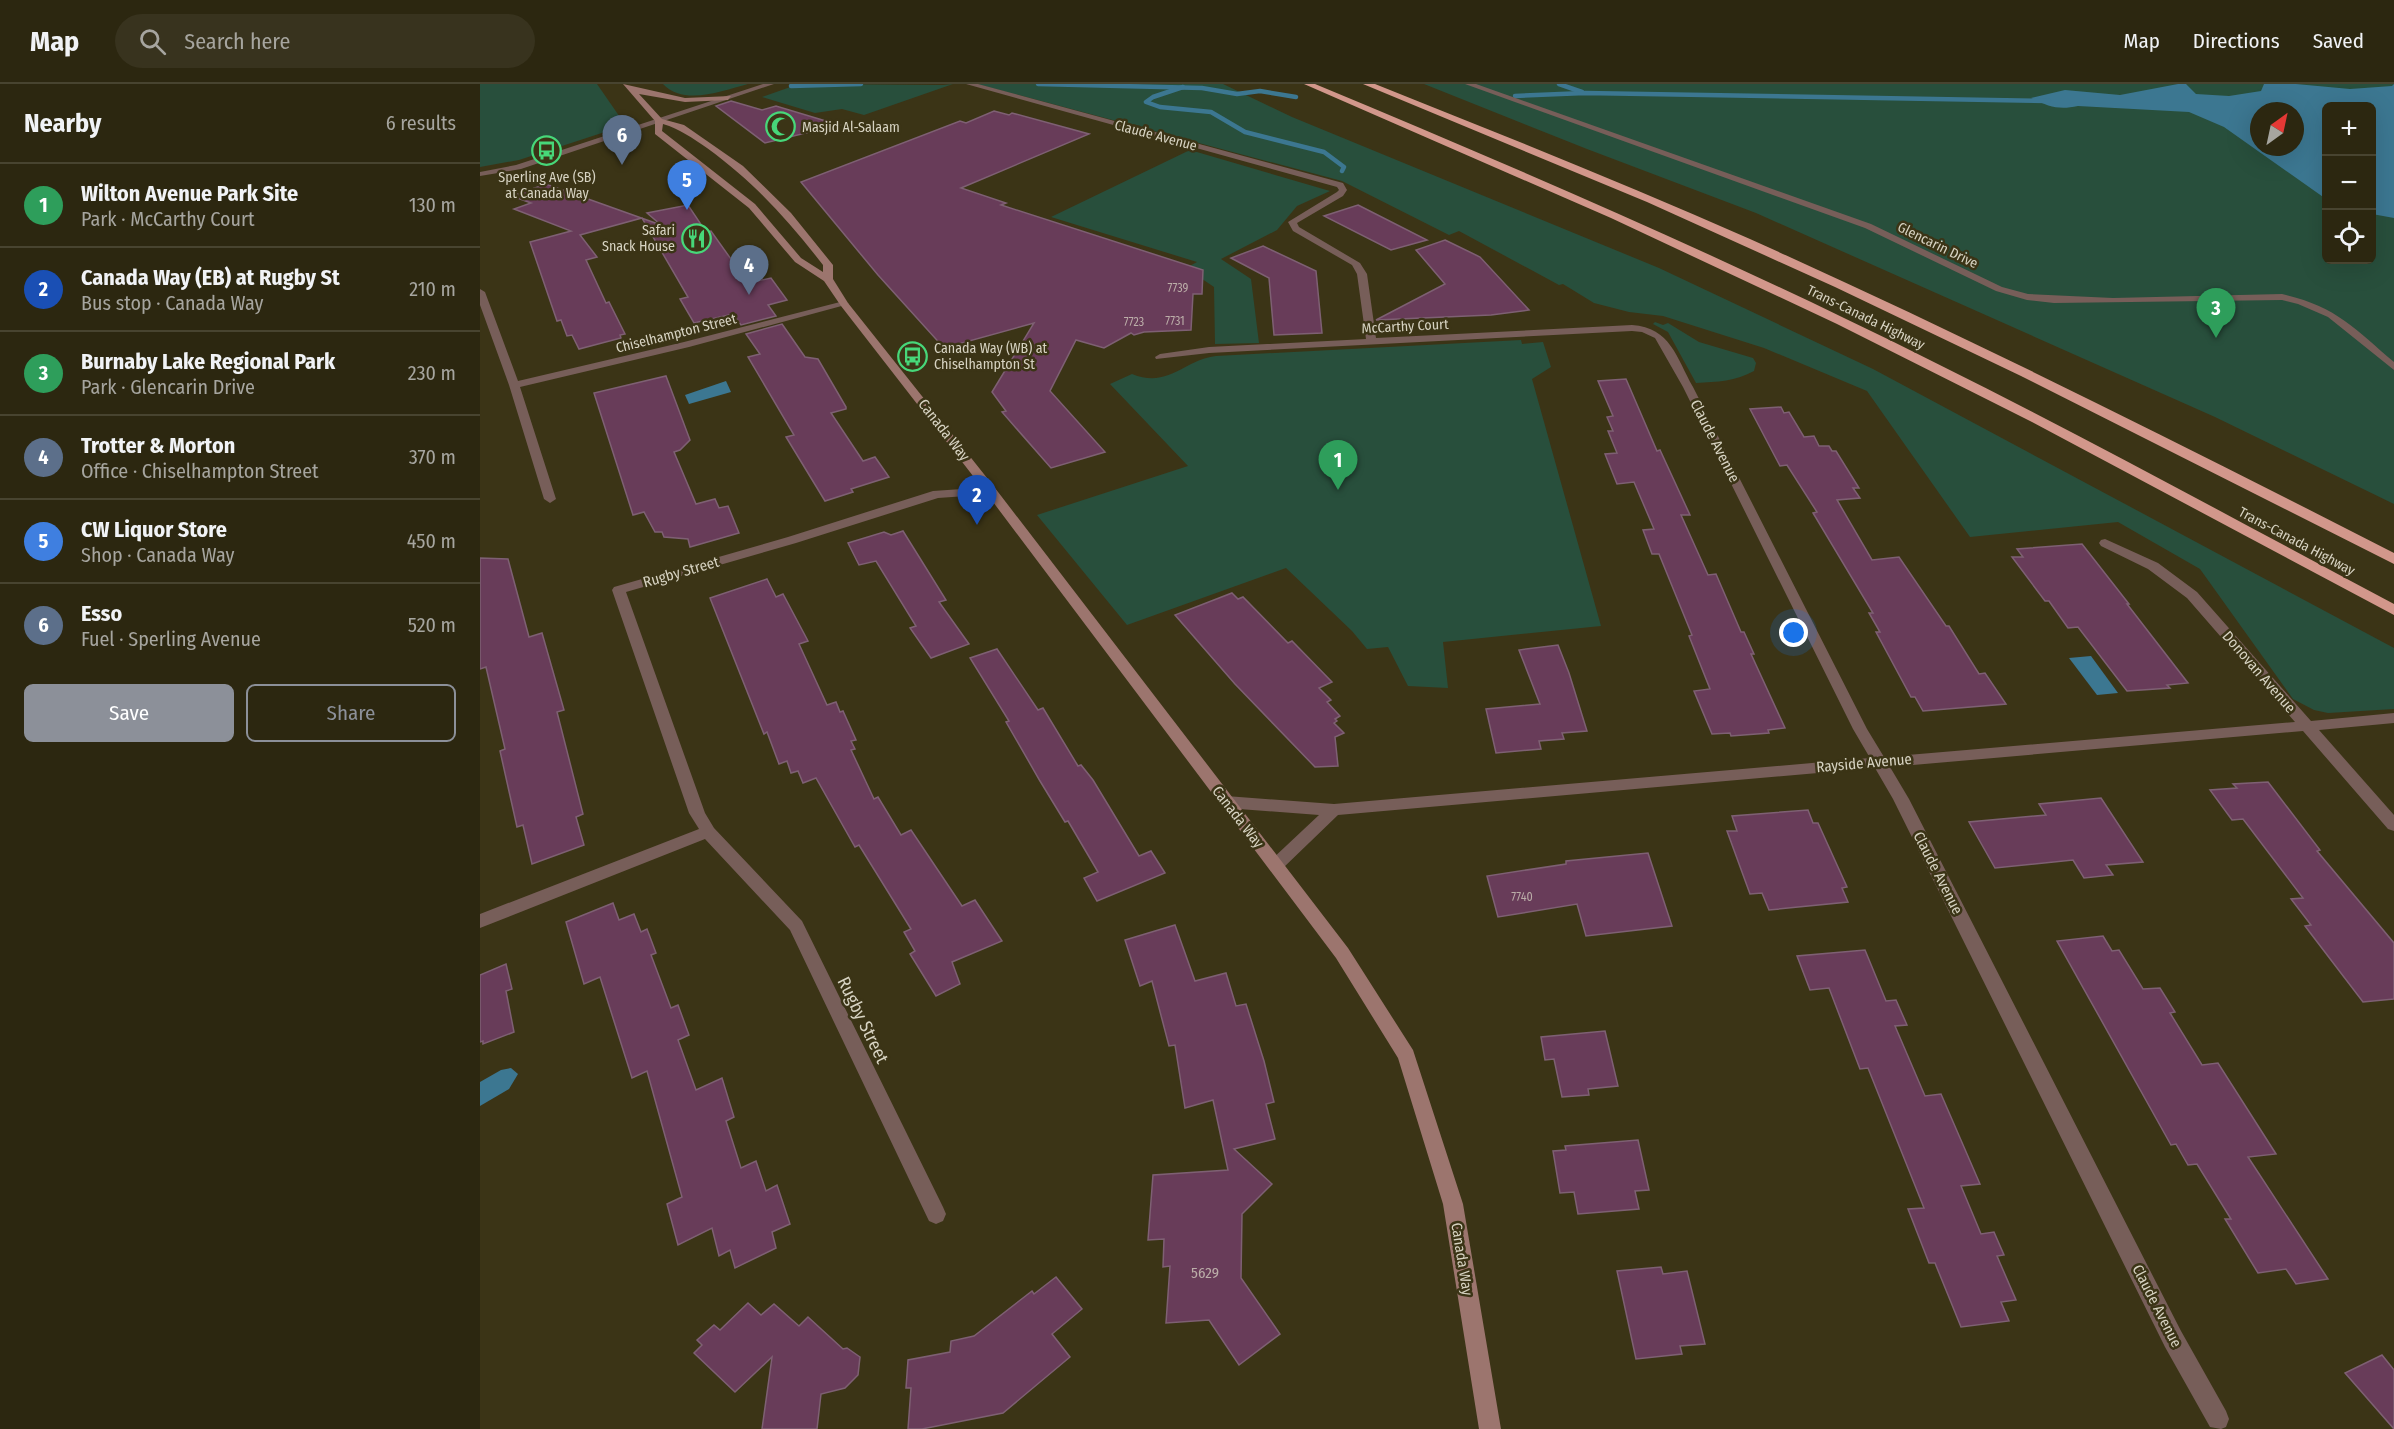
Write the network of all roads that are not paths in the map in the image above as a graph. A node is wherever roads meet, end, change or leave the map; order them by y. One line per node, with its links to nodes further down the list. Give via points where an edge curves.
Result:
1 (770, 84): 7 (street)
2 (970, 84): 14 (street, Claude Avenue, via 1342,186 1340,194 1292,222 1296,229 1355,263 1362,274)
3 (1308, 84): 22 (highway, Trans-Canada Highway, via 1595,206 1815,309 2049,427)
4 (1367, 84): 21 (highway, Trans-Canada Highway, via 1652,200 1892,310)
5 (1469, 84): 16 (street, Glencarin Drive, via 1868,226 1999,289 2054,300 2302,300 2336,316)
6 (630, 87): 7 (main road, via 685,100); 8 (main road, Canada Way)
7 (728, 98): 8 (street)
8 (659, 121): 9 (street, via 518,167); 10 (main road, Canada Way, via 658,132 752,206 798,260); 10 (main road, Canada Way, via 681,126 740,168 788,215 828,265)
9 (480, 174)
10 (828, 279): 12 (main road, Canada Way)
11 (480, 292): 17 (street)
12 (844, 304): 17 (street, Chiselhampton Street); 18 (main road, Canada Way)
13 (1652, 331): 14 (street, McCarthy Court, via 1632,328); 25 (street, Claude Avenue, via 1659,336 1688,387)
14 (1371, 342): 15 (street, McCarthy Court, via 1209,350)
15 (1160, 357)
16 (2394, 367)
17 (514, 385): 19 (street)
18 (991, 491): 26 (main road, Canada Way); 29 (street, Rugby Street, via 937,494 619,590 697,813)
19 (549, 499)
20 (2105, 543): 24 (street, Donovan Avenue, via 2153,566 2192,595)
21 (2394, 559)
22 (2394, 610)
23 (2394, 718): 24 (street, Rayside Avenue)
24 (2305, 725): 25 (street, Rayside Avenue); 28 (street, Donovan Avenue)
25 (1880, 762): 27 (street, Rayside Avenue); 33 (street, Claude Avenue, via 2164,1321)
26 (1226, 802): 27 (street, Rayside Avenue); 30 (main road, Canada Way)
27 (1334, 810): 30 (street)
28 (2394, 825)
29 (708, 832): 31 (street); 32 (street, Rugby Street, via 796,926)
30 (1276, 865): 34 (main road, Canada Way, via 1342,953 1406,1056 1453,1204)
31 (480, 921)
32 (936, 1214)
33 (2218, 1419)
34 (1490, 1429)

